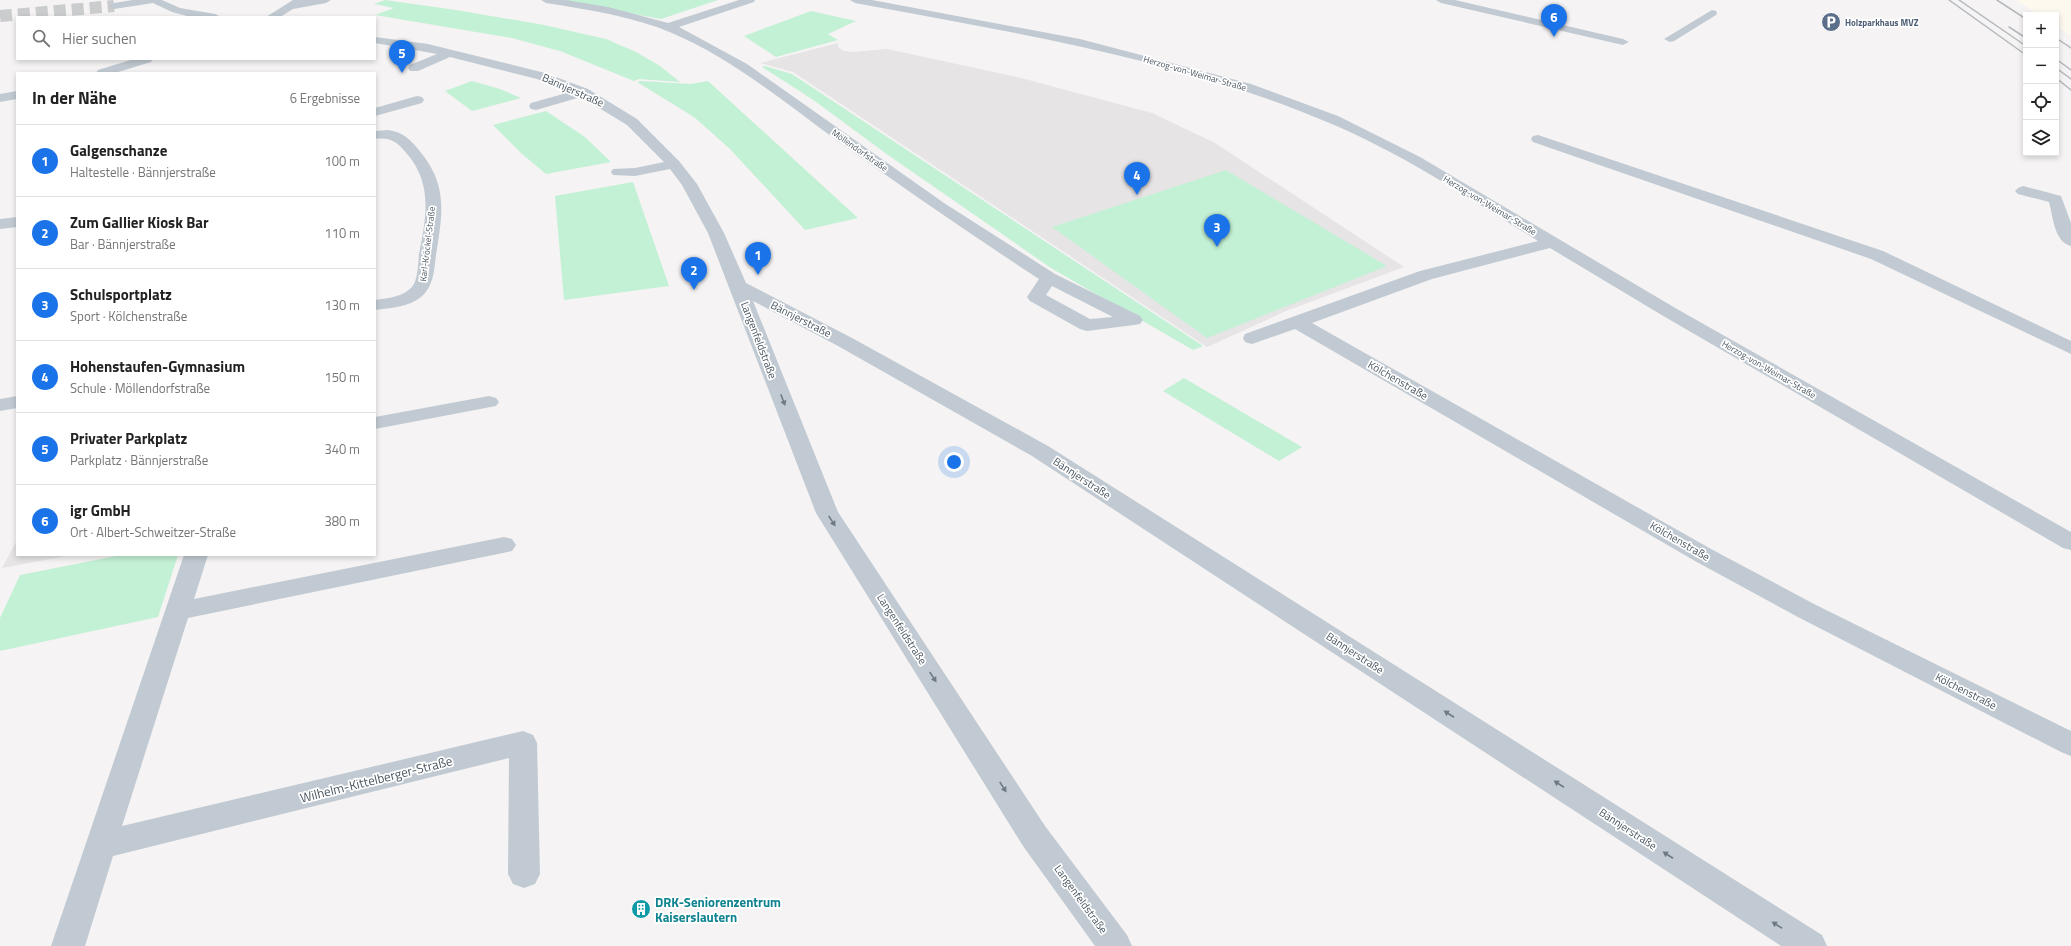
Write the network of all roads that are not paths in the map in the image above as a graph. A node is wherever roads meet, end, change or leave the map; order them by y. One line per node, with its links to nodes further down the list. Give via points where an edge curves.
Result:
1 (155, 0): 9 (street); 12 (street, via 162,6)
2 (326, 0): 8 (street)
3 (546, 0): 14 (street, Möllendorfstraße, via 600,9)
4 (750, 0): 14 (street)
5 (855, 0): 10 (street, Herzog-von-Weimar-Straße)
6 (926, 0): 10 (street)
7 (1441, 0): 17 (street)
8 (297, 3): 13 (street)
9 (114, 6)
10 (908, 9): 36 (street, Herzog-von-Weimar-Straße, via 1083,43 1191,71 1289,102 1333,119 1394,149)
11 (1712, 13): 15 (street)
12 (209, 16)
13 (274, 16)
14 (668, 27): 37 (street, Möllendorfstraße, via 743,67 938,206)
15 (1670, 39)
16 (376, 40): 18 (street, Bännjerstraße)
17 (1623, 42)
18 (450, 53): 20 (street); 22 (street, Bännjerstraße, via 541,76)
19 (144, 60): 21 (street)
20 (414, 68)
21 (105, 72)
22 (583, 92): 26 (street); 30 (street, Bännjerstraße, via 632,122 654,141)
23 (16, 95): 24 (street)
24 (0, 98)
25 (417, 100): 27 (street)
26 (536, 106)
27 (376, 112)
28 (376, 135): 39 (street, Karl-Kröckel-Straße, via 393,134 401,137 425,166 432,189 433,210 423,283 419,291 413,297)
29 (1538, 139): 42 (street, via 1877,255)
30 (674, 164): 31 (street, via 635,172); 38 (street, Bännjerstraße, via 716,233)
31 (618, 172)
32 (2023, 191): 35 (street, via 2056,199 2067,237)
33 (16, 222): 34 (street)
34 (0, 224)
35 (2071, 241)
36 (1552, 242): 40 (street, via 1426,275); 47 (street, Herzog-von-Weimar-Straße, via 1846,415)
37 (1049, 278)
38 (738, 286): 55 (street, Langenfeldstraße, one-way to 55, via 827,513 1034,836); 56 (street, Bännjerstraße, one-way to 38, via 1040,451 845,342)
39 (376, 305)
40 (1297, 322): 41 (street); 51 (street, Kölchenstraße, via 1757,584)
41 (1252, 338)
42 (2071, 348)
43 (16, 402): 45 (street)
44 (489, 402): 46 (street)
45 (0, 405)
46 (376, 423)
47 (2071, 542)
48 (504, 545): 50 (street)
49 (196, 556): 50 (street)
50 (178, 611): 52 (street)
51 (2071, 744)
52 (101, 845): 53 (street, Wilhelm-Kittelberger-Straße, via 523,744); 54 (street)
53 (524, 874)
54 (68, 946)
55 (1115, 946)
56 (1810, 946)

